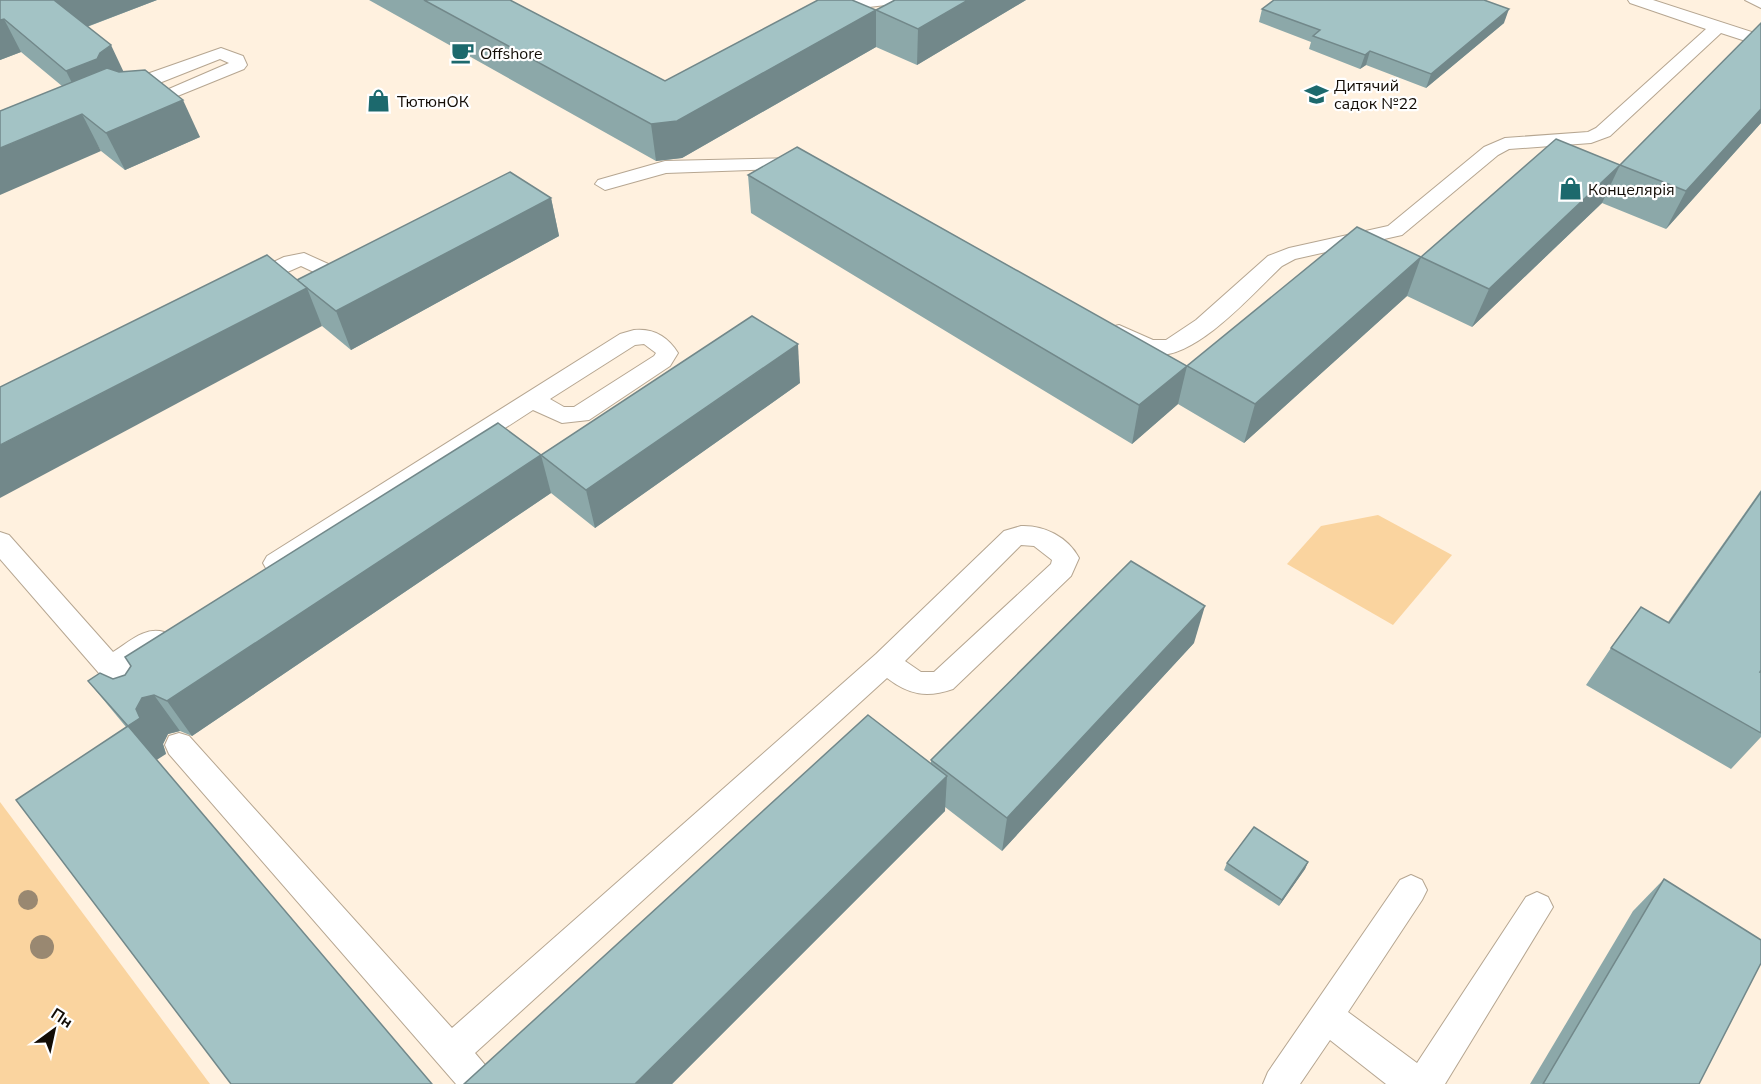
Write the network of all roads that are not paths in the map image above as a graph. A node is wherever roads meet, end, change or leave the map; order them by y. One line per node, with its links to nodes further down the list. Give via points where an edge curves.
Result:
1 (886, 0): 5 (lane)
2 (1636, 0): 6 (lane)
3 (1753, 0): 4 (lane)
4 (1761, 3)
5 (806, 12)
6 (1718, 27): 7 (lane); 14 (lane, via 1603,132 1591,137 1505,144 1491,151 1395,231 1289,254 1275,261 1184,341 1162,348 1137,342)
7 (1761, 41)
8 (126, 96): 8 (lane, via 142,104 153,102 232,70 238,65 237,60 221,53 211,56 127,88 123,92); 9 (lane)
9 (105, 105)
10 (822, 170): 11 (lane, via 792,163 665,167)
11 (605, 184)
12 (366, 262): 13 (lane, via 333,274 304,259)
13 (237, 288)
14 (1106, 325)
15 (534, 399): 15 (lane, via 628,339 652,338 667,352 662,361 581,414 568,418 556,415); 17 (lane)
16 (2, 547): 20 (lane)
17 (252, 578)
18 (171, 629): 20 (lane)
19 (886, 662): 19 (lane, via 1012,538 1025,533 1040,537 1066,558 1062,569 944,681 929,686 914,682); 26 (lane)
20 (111, 667): 21 (lane)
21 (141, 700)
22 (179, 745): 26 (lane)
23 (1412, 890): 25 (lane)
24 (1537, 907): 25 (lane, via 1431,1075 1416,1081 1401,1074)
25 (1326, 1016): 28 (lane)
26 (451, 1052): 27 (lane)
27 (479, 1084)
28 (1280, 1084)

